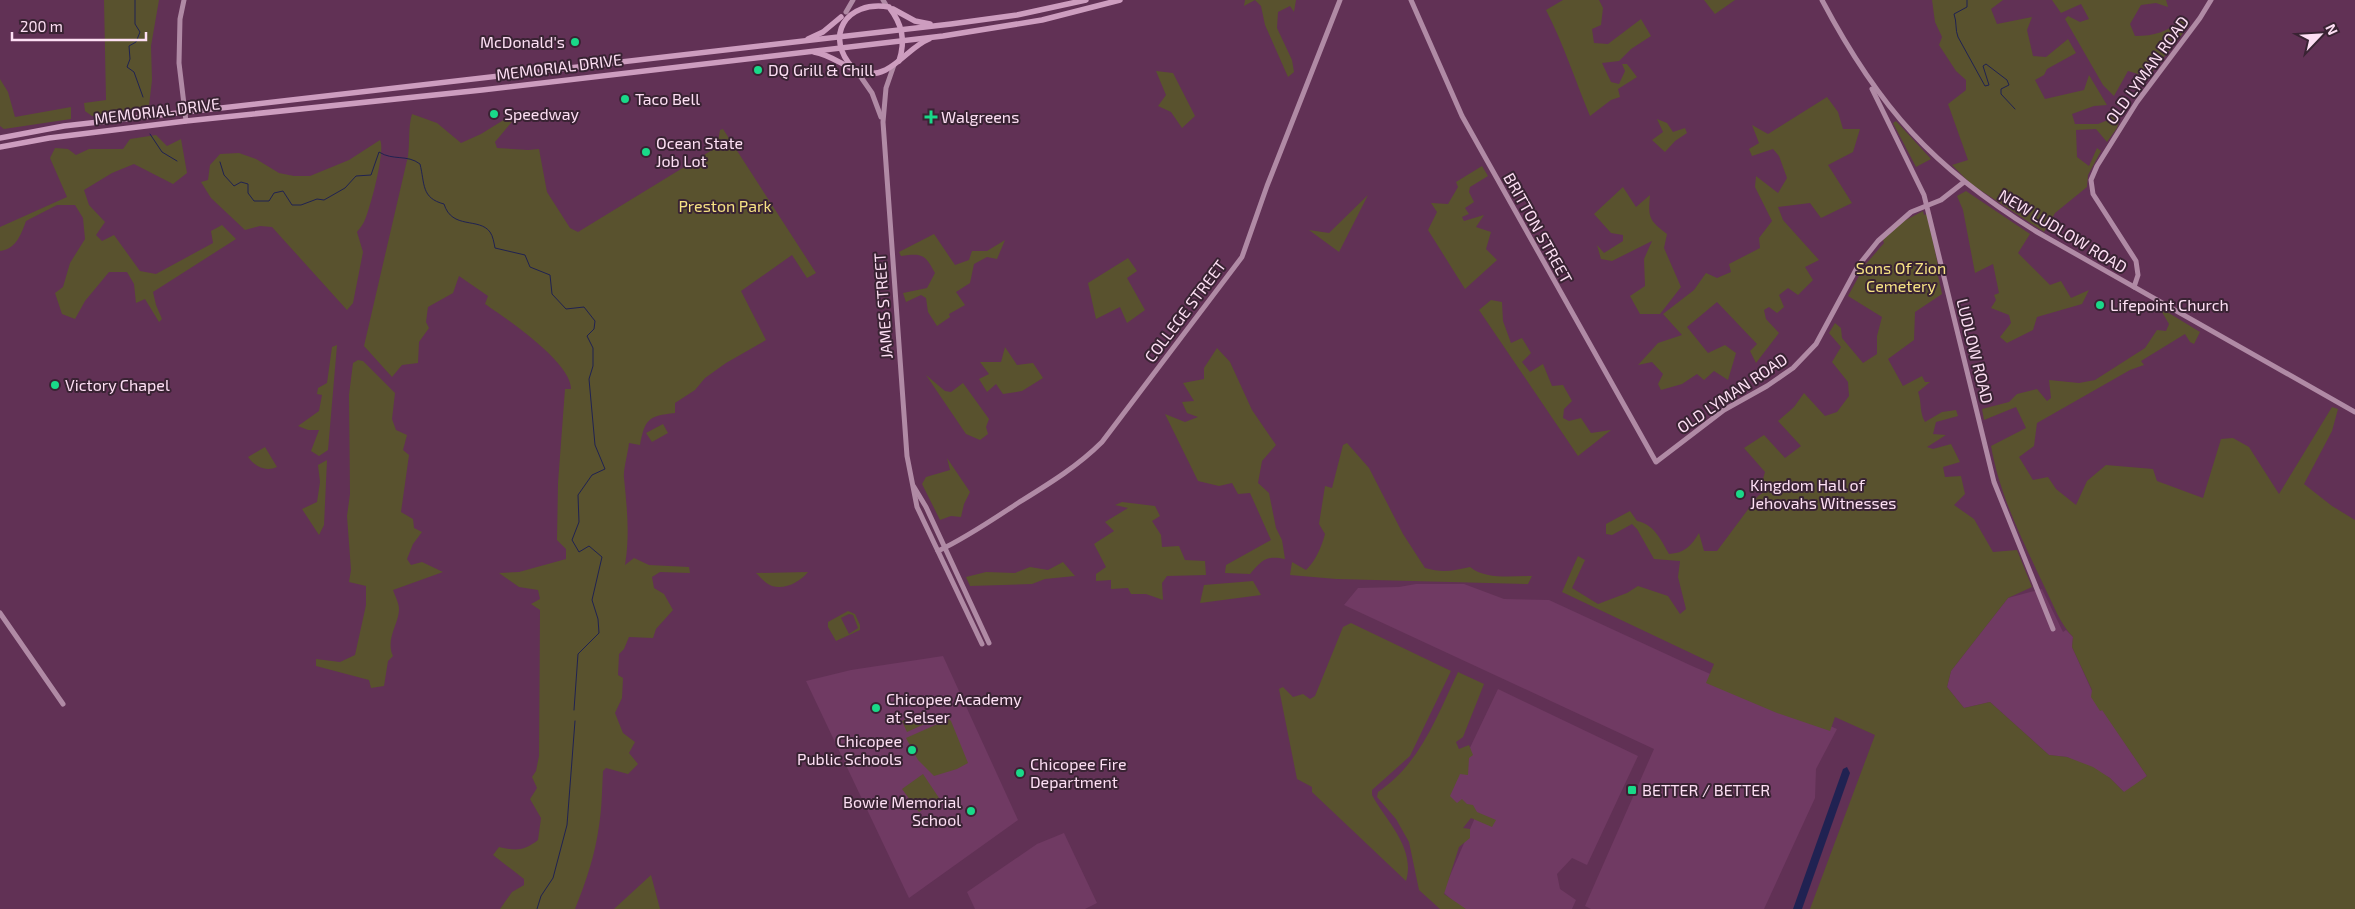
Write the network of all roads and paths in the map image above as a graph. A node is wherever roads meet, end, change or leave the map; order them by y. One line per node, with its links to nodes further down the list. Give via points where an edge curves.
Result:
1 (184, 0): 24 (street, via 179,63)
2 (853, 0): 10 (street)
3 (1086, 0): 11 (main road, MEMORIAL DRIVE, via 1017,15)
4 (1120, 0): 13 (main road, MEMORIAL DRIVE, via 1042,20)
5 (1340, 0): 35 (street, COLLEGE STREET, via 1242,256 1091,453)
6 (1412, 0): 33 (street, BRITTON STREET, via 1462,116)
7 (1822, 0): 23 (street, NEW LUDLOW ROAD)
8 (2211, 0): 31 (street, OLD LYMAN ROAD, via 2137,102 2091,180 2093,194 2136,261 2138,275)
9 (886, 4): 10 (main road, via 868,2); 11 (main road, via 920,23); 12 (main road)
10 (845, 14): 14 (main road); 16 (main road, via 823,32)
11 (942, 25): 12 (main road, MEMORIAL DRIVE)
12 (902, 29): 14 (main road, MEMORIAL DRIVE); 15 (main road)
13 (942, 36): 15 (main road, MEMORIAL DRIVE); 19 (main road, via 922,43)
14 (840, 38): 16 (main road, MEMORIAL DRIVE); 17 (main road)
15 (903, 40): 17 (main road, MEMORIAL DRIVE); 19 (main road)
16 (801, 42): 20 (main road, MEMORIAL DRIVE)
17 (840, 47): 18 (main road, MEMORIAL DRIVE); 21 (main road)
18 (808, 51): 21 (main road, via 832,56); 22 (main road, MEMORIAL DRIVE)
19 (897, 63): 21 (main road, via 877,73); 26 (street, JAMES STREET, via 885,93)
20 (604, 64): 22 (main road); 24 (main road, MEMORIAL DRIVE)
21 (854, 69): 26 (street, JAMES STREET, via 872,93)
22 (607, 75): 25 (main road, MEMORIAL DRIVE)
23 (1869, 81): 29 (street, NEW LUDLOW ROAD, via 1904,125); 30 (street, LUDLOW ROAD, via 1921,186)
24 (185, 113): 25 (street); 27 (main road, MEMORIAL DRIVE, via 64,126)
25 (186, 121): 28 (main road, MEMORIAL DRIVE)
26 (883, 122): 34 (street, JAMES STREET, via 903,414)
27 (0, 138)
28 (0, 147)
29 (1964, 182): 30 (street, OLD LYMAN ROAD, via 1941,200); 31 (street, NEW LUDLOW ROAD, via 2037,232)
30 (1927, 206): 33 (street, OLD LYMAN ROAD, via 1911,212 1869,251 1816,344 1793,368 1724,410); 38 (street, LUDLOW ROAD, via 1994,482)
31 (2134, 287): 32 (street, NEW LUDLOW ROAD)
32 (2355, 412)
33 (1656, 462)
34 (914, 487): 35 (street, JAMES STREET); 36 (street, JAMES STREET, via 917,507)
35 (946, 548): 36 (street, COLLEGE STREET); 39 (street, JAMES STREET)
36 (938, 551): 40 (street, JAMES STREET)
37 (0, 613): 41 (street)
38 (2053, 629)
39 (989, 643)
40 (982, 644)
41 (64, 704)

